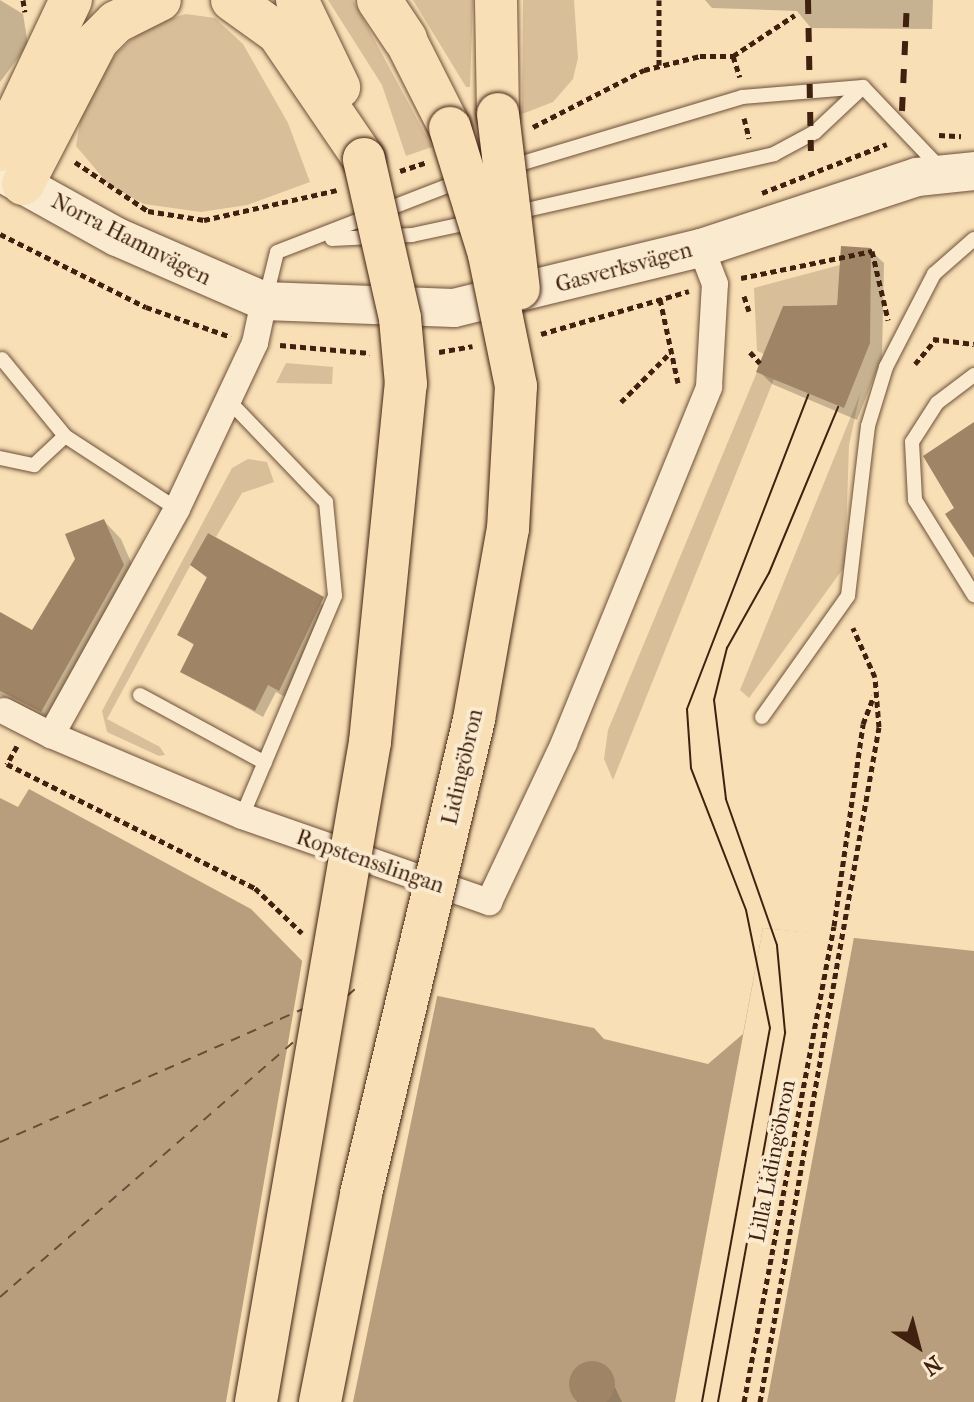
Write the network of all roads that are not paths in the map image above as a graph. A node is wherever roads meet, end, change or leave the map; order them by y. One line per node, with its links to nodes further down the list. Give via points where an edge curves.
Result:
1 (71, 0): 9 (main road)
2 (160, 0): 12 (main road, via 116,22 97,41)
3 (232, 0): 10 (main road, via 278,33)
4 (297, 0): 10 (main road)
5 (379, 0): 7 (highway)
6 (496, 0): 19 (main road, bridge, via 498,114 522,324)
7 (405, 39): 19 (main road, Lidingöbron, bridge, via 450,128 489,254)
8 (863, 87): 11 (lane); 13 (lane, via 742,97 409,196); 13 (lane, via 815,132 774,154 412,235)
9 (0, 150)
10 (364, 159): 31 (main road, bridge, via 398,303 406,384 370,742)
11 (958, 171): 15 (main road, Gasverksvägen)
12 (12, 178): 16 (main road, Norra Hamnvägen, via 117,237)
13 (323, 239): 16 (lane, via 277,252)
14 (974, 239): 27 (lane, via 934,274 868,426 848,596)
15 (701, 248): 16 (main road, Gasverksvägen, via 454,308); 30 (street, Ropstensslingan, via 715,284 709,387 564,743 489,902)
16 (264, 301): 20 (street, via 255,343)
17 (2, 359): 21 (lane)
18 (974, 375): 24 (lane, via 937,403 912,442 915,500)
19 (516, 386): 32 (main road, Lidingöbron, bridge, via 508,529 477,704 361,1194)
20 (229, 401): 23 (street); 29 (lane, via 326,502 335,596)
21 (65, 436): 22 (lane, via 34,465); 23 (lane)
22 (0, 458)
23 (177, 509): 28 (street)
24 (974, 595)
25 (140, 695): 29 (lane)
26 (2, 710): 28 (street, Ropstensslingan)
27 (762, 717)
28 (40, 730): 30 (street, Ropstensslingan)
29 (265, 763): 30 (lane)
30 (242, 816)
31 (256, 1402)
32 (320, 1402)

